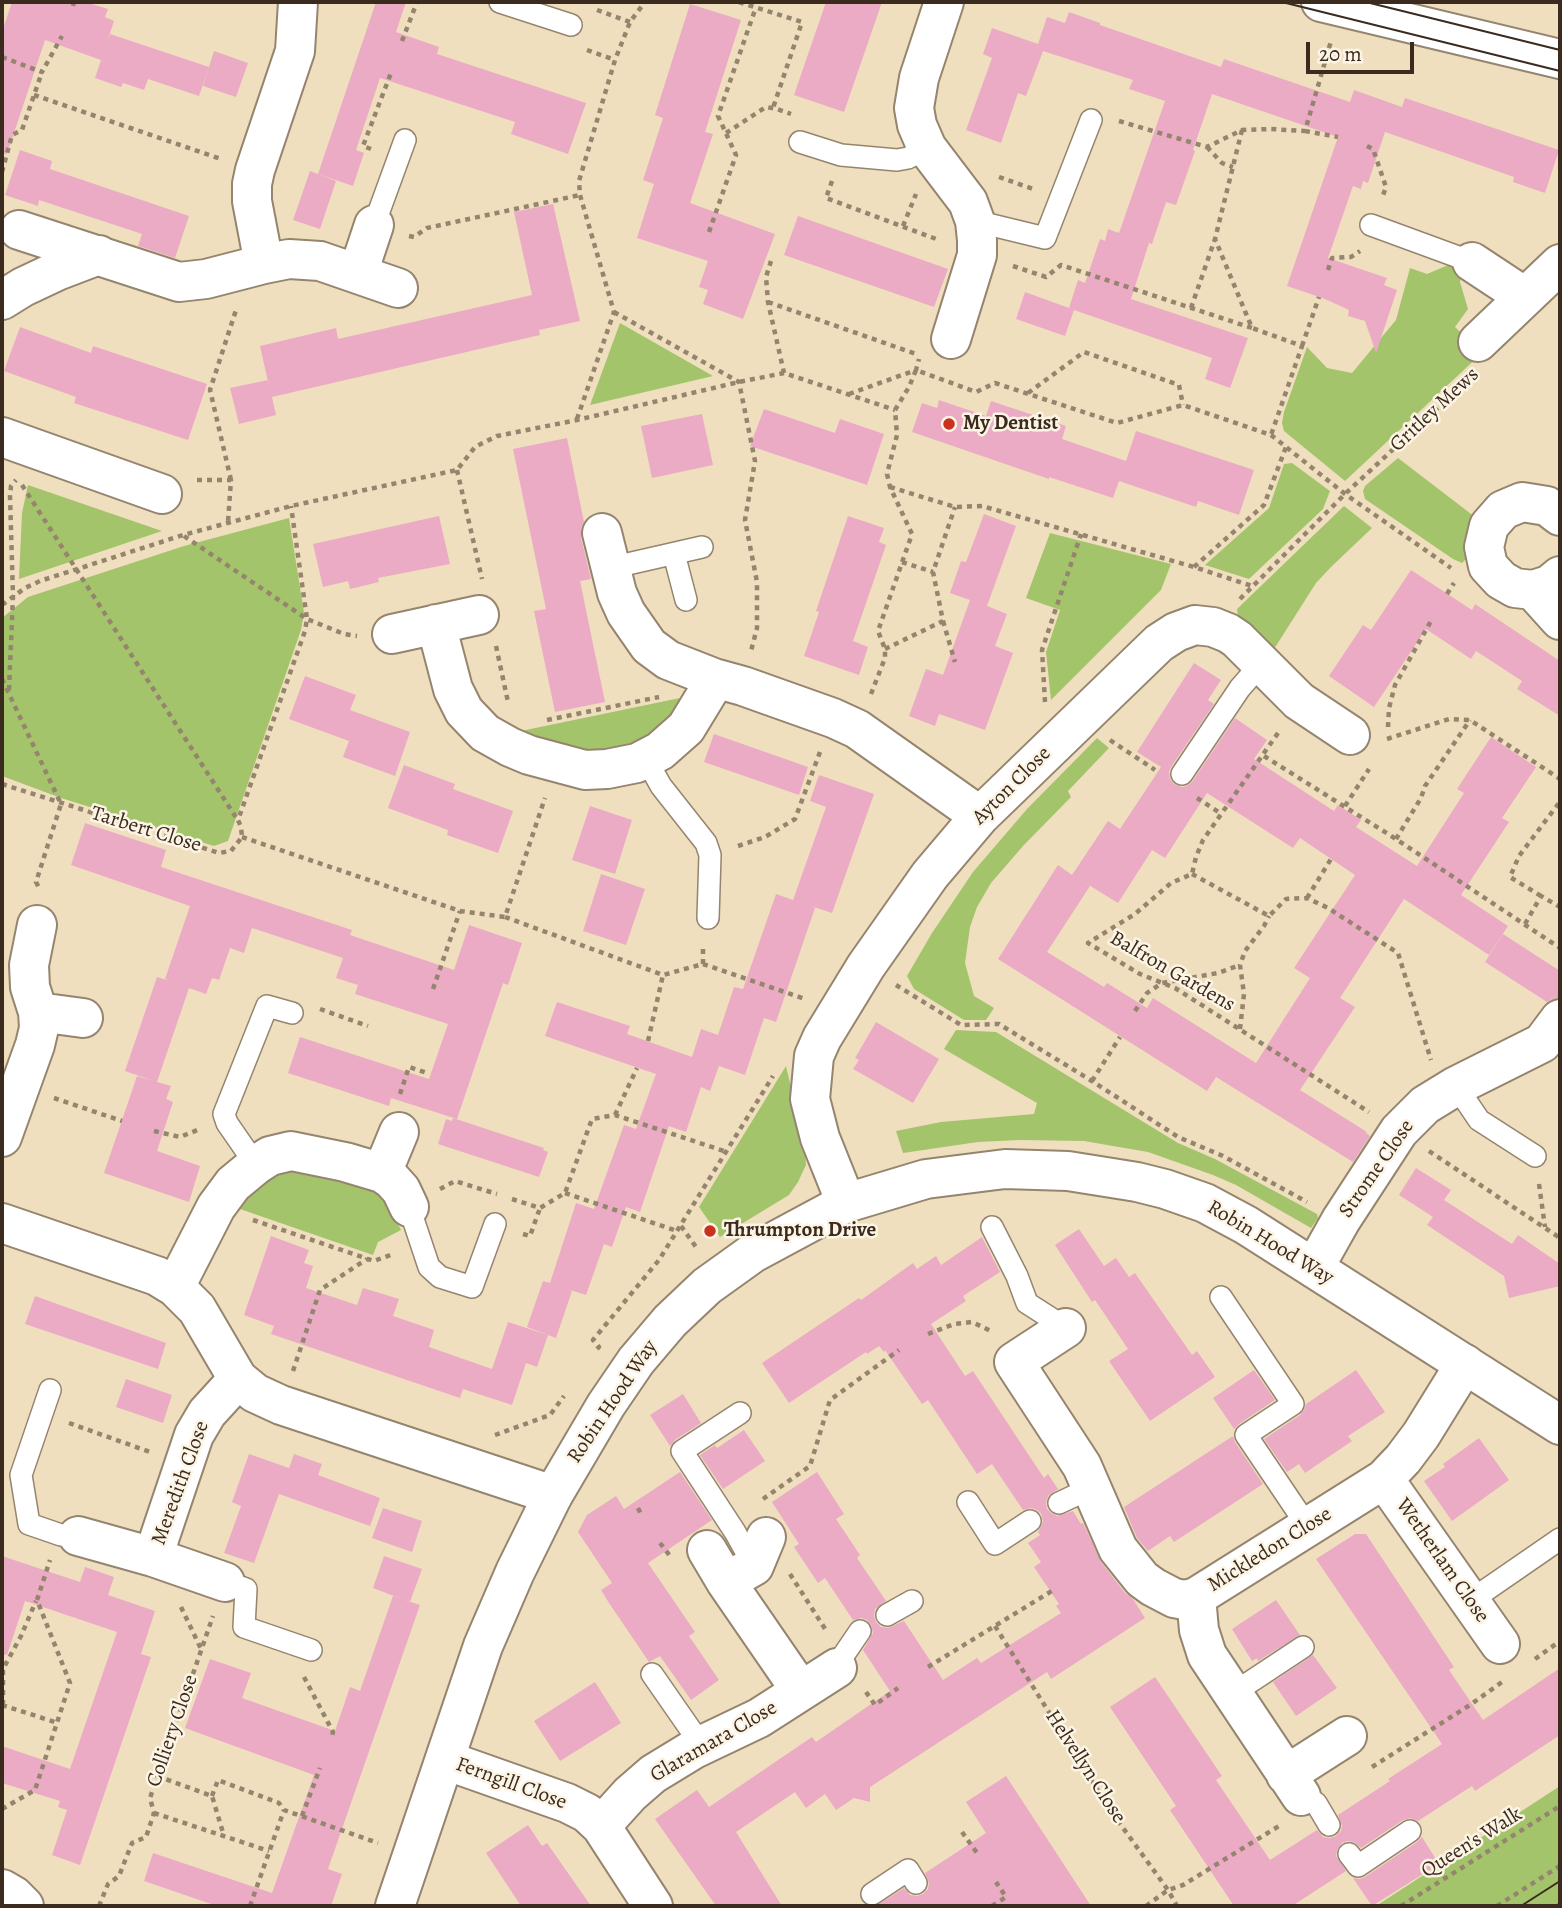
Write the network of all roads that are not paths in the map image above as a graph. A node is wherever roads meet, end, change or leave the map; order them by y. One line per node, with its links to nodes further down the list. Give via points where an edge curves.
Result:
1 (500, 2): 5 (lane)
2 (944, 2): 10 (street, via 914,108)
3 (294, 3): 18 (street, via 295,51 255,170 251,201)
4 (1327, 17): 6 (street)
5 (571, 25)
6 (1560, 59)
7 (1091, 120): 14 (lane, via 1045,238)
8 (405, 140): 11 (lane)
9 (800, 142): 10 (lane, via 841,155 897,160)
10 (927, 148): 14 (street, via 968,202)
11 (374, 225): 19 (street)
12 (1371, 225): 16 (lane)
13 (19, 230): 15 (street)
14 (976, 238): 23 (street)
15 (99, 255): 18 (street, via 179,282); 22 (street)
16 (1472, 262): 21 (street)
17 (1560, 264): 21 (street, Gritley Mews)
18 (257, 266): 19 (street, via 289,259 320,261)
19 (358, 273): 20 (street)
20 (398, 288)
21 (1525, 297): 24 (street, Gritley Mews)
22 (2, 300)
23 (951, 339)
24 (1478, 342)
25 (2, 437): 26 (street)
26 (162, 494)
27 (1560, 516): 31 (street, via 1547,506 1522,502 1503,510 1489,526 1484,547 1488,566 1500,580 1515,588)
28 (702, 547): 30 (lane)
29 (606, 550): 30 (lane); 38 (street, via 617,593 649,646 668,660)
30 (674, 554): 32 (lane)
31 (1547, 583): 34 (street)
32 (686, 600)
33 (479, 615): 35 (street)
34 (1560, 620)
35 (436, 624): 36 (street); 40 (street, via 453,689 464,711 485,733 509,747 585,770)
36 (392, 634)
37 (1261, 664): 39 (street, via 1299,701); 41 (lane); 42 (street, Ayton Close, via 1237,639 1213,628 1195,625 1176,632 1159,643)
38 (723, 683): 40 (street, via 685,728); 42 (street, via 845,723)
39 (1362, 748)
40 (646, 759): 43 (lane, via 706,843 710,855)
41 (1178, 781)
42 (980, 816): 55 (street, Ayton Close, via 930,875 866,966 814,1056 810,1099 820,1139)
43 (708, 918)
44 (37, 925): 45 (street, via 29,965)
45 (38, 1012): 47 (street); 51 (street, via 35,1045)
46 (292, 1013): 53 (lane, via 267,1006 224,1114)
47 (83, 1018)
48 (1560, 1019): 49 (street, Strome Close, via 1542,1043)
49 (1448, 1090): 52 (lane, via 1479,1120); 60 (street, Strome Close, via 1425,1105 1399,1132)
50 (399, 1132): 54 (street)
51 (2, 1137)
52 (1535, 1156)
53 (256, 1165): 54 (street, via 291,1151); 61 (street, via 233,1184 216,1207)
54 (382, 1173): 56 (street, via 401,1190)
55 (846, 1203): 60 (street, Robin Hood Way, via 926,1179 1005,1169 1068,1171 1137,1182 1205,1203); 70 (street, Robin Hood Way, via 752,1253 670,1321 636,1361)
56 (409, 1207): 58 (lane, via 429,1267 440,1277 472,1287)
57 (2, 1223): 61 (street, via 157,1276)
58 (495, 1224)
59 (992, 1227): 63 (lane, via 1027,1303)
60 (1314, 1268): 64 (street, Robin Hood Way)
61 (175, 1287): 65 (street, via 197,1309)
62 (1221, 1297): 73 (lane, via 1293,1404 1246,1435)
63 (1066, 1328): 79 (street, Mickledon Close, via 1014,1362 1082,1466 1075,1496 1142,1579 1174,1598)
64 (1465, 1364): 68 (street, Robin Hood Way); 69 (street, Mickledon Close, via 1421,1435)
65 (238, 1379): 70 (street, via 255,1394 281,1405); 76 (street, Meredith Close, via 206,1413 194,1435)
66 (50, 1390): 75 (lane, Meredith Close, via 21,1475 29,1524 61,1535)
67 (740, 1413): 77 (lane, via 682,1451 736,1532)
68 (1560, 1425)
69 (1384, 1479): 73 (street, Mickledon Close); 81 (street, Wetherlam Close)
70 (553, 1495): 93 (street, Robin Hood Way, via 483,1646)
71 (968, 1502): 72 (lane, via 995,1544)
72 (1030, 1521)
73 (1308, 1527): 79 (street, Mickledon Close)
74 (1560, 1539): 81 (lane)
75 (66, 1543): 76 (street, Meredith Close)
76 (153, 1557): 78 (street, Meredith Close)
77 (738, 1558): 89 (street, Glaramara Close)
78 (225, 1582): 86 (lane, Meredith Close, via 246,1589 244,1627)
79 (1196, 1597): 90 (street, via 1207,1655)
80 (912, 1601): 82 (lane)
81 (1470, 1601): 84 (street, Wetherlam Close)
82 (887, 1615)
83 (860, 1631): 87 (lane)
84 (1500, 1644)
85 (1303, 1647): 90 (lane)
86 (311, 1650)
87 (840, 1662): 89 (street, Glaramara Close)
88 (652, 1674): 92 (lane)
89 (801, 1691): 92 (street, Glaramara Close)
90 (1232, 1694): 94 (street)
91 (1347, 1736): 94 (street)
92 (702, 1746): 96 (street, Glaramara Close, via 653,1774)
93 (445, 1760): 96 (street, Ferngill Close, via 567,1803); 103 (street, Robin Hood Way)
94 (1301, 1792): 95 (lane)
95 (1329, 1825)
96 (601, 1826): 104 (street, Ferngill Close)
97 (1410, 1831): 98 (lane, via 1358,1866)
98 (1349, 1854)
99 (916, 1883): 101 (lane, via 908,1870)
100 (2, 1889): 102 (street)
101 (872, 1894)
102 (24, 1906)
103 (395, 1906)
104 (653, 1906)

